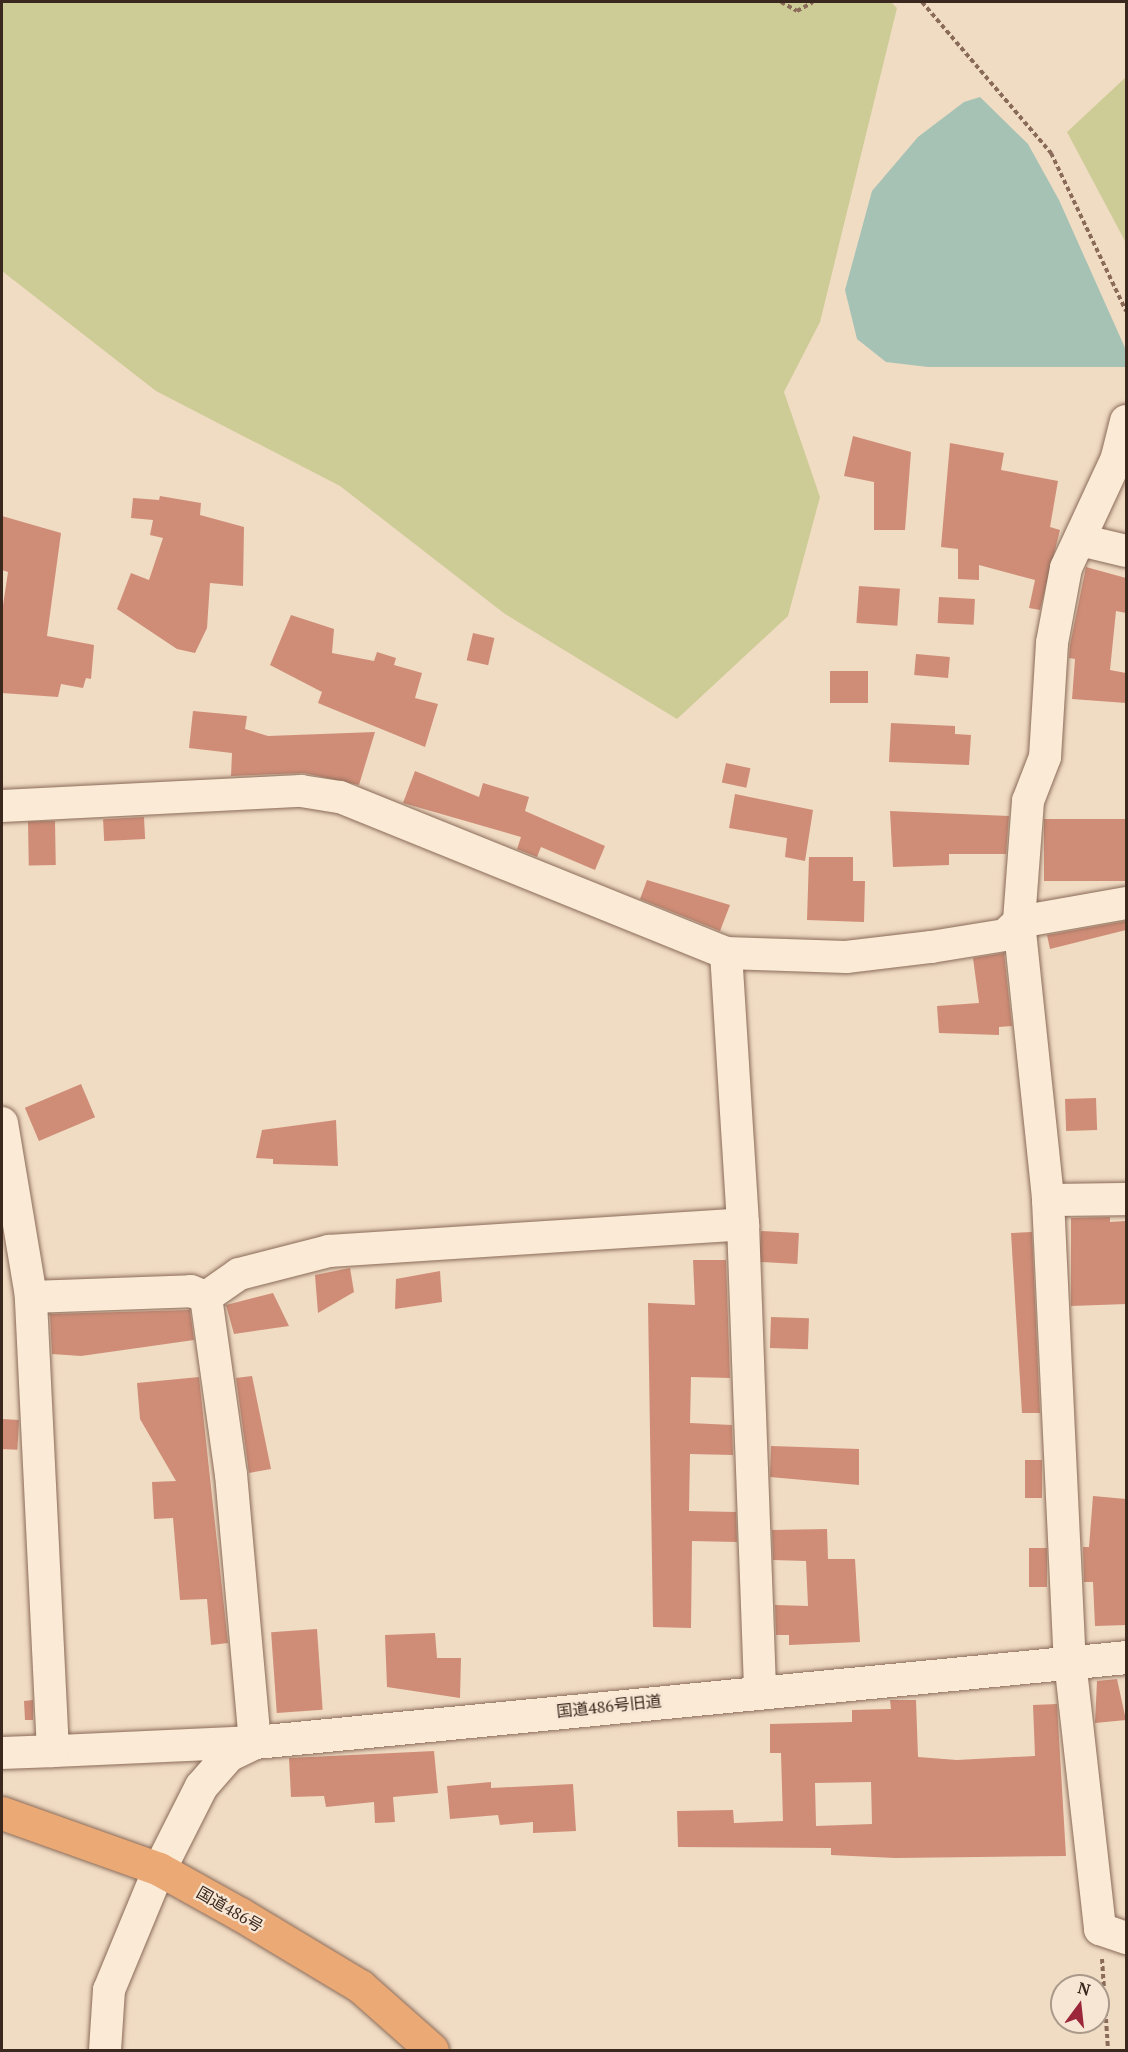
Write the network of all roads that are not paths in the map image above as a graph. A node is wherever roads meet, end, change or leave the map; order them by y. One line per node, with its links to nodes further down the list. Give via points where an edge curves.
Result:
1 (1126, 421): 2 (street, via 1117,458)
2 (1080, 540): 3 (street); 6 (street, via 1066,568 1053,643 1046,757 1028,801)
3 (1126, 551)
4 (2, 806): 7 (street, via 277,791 340,797)
5 (1126, 903): 6 (street)
6 (1019, 922): 7 (street, via 1005,935 846,957); 10 (street)
7 (726, 953): 11 (street)
8 (2, 1123): 12 (street)
9 (1126, 1199): 10 (street)
10 (1047, 1200): 15 (street)
11 (743, 1224): 13 (street, via 329,1251 239,1274); 16 (street)
12 (31, 1297): 13 (street, via 191,1291); 18 (street)
13 (206, 1297): 17 (street, via 231,1474)
14 (1126, 1657): 15 (street, 国道486号旧道)
15 (1070, 1661): 16 (street, 国道486号旧道); 22 (street)
16 (760, 1690): 17 (street, 国道486号旧道)
17 (255, 1742): 18 (street); 21 (street, 国道486号旧道, via 228,1755 201,1786)
18 (53, 1751): 19 (street)
19 (2, 1753)
20 (2, 1813): 21 (highway, 国道486号)
21 (159, 1869): 23 (street, via 109,1990); 24 (highway, 国道486号, via 360,1986)
22 (1113, 1933)
23 (105, 2050)
24 (432, 2050)

